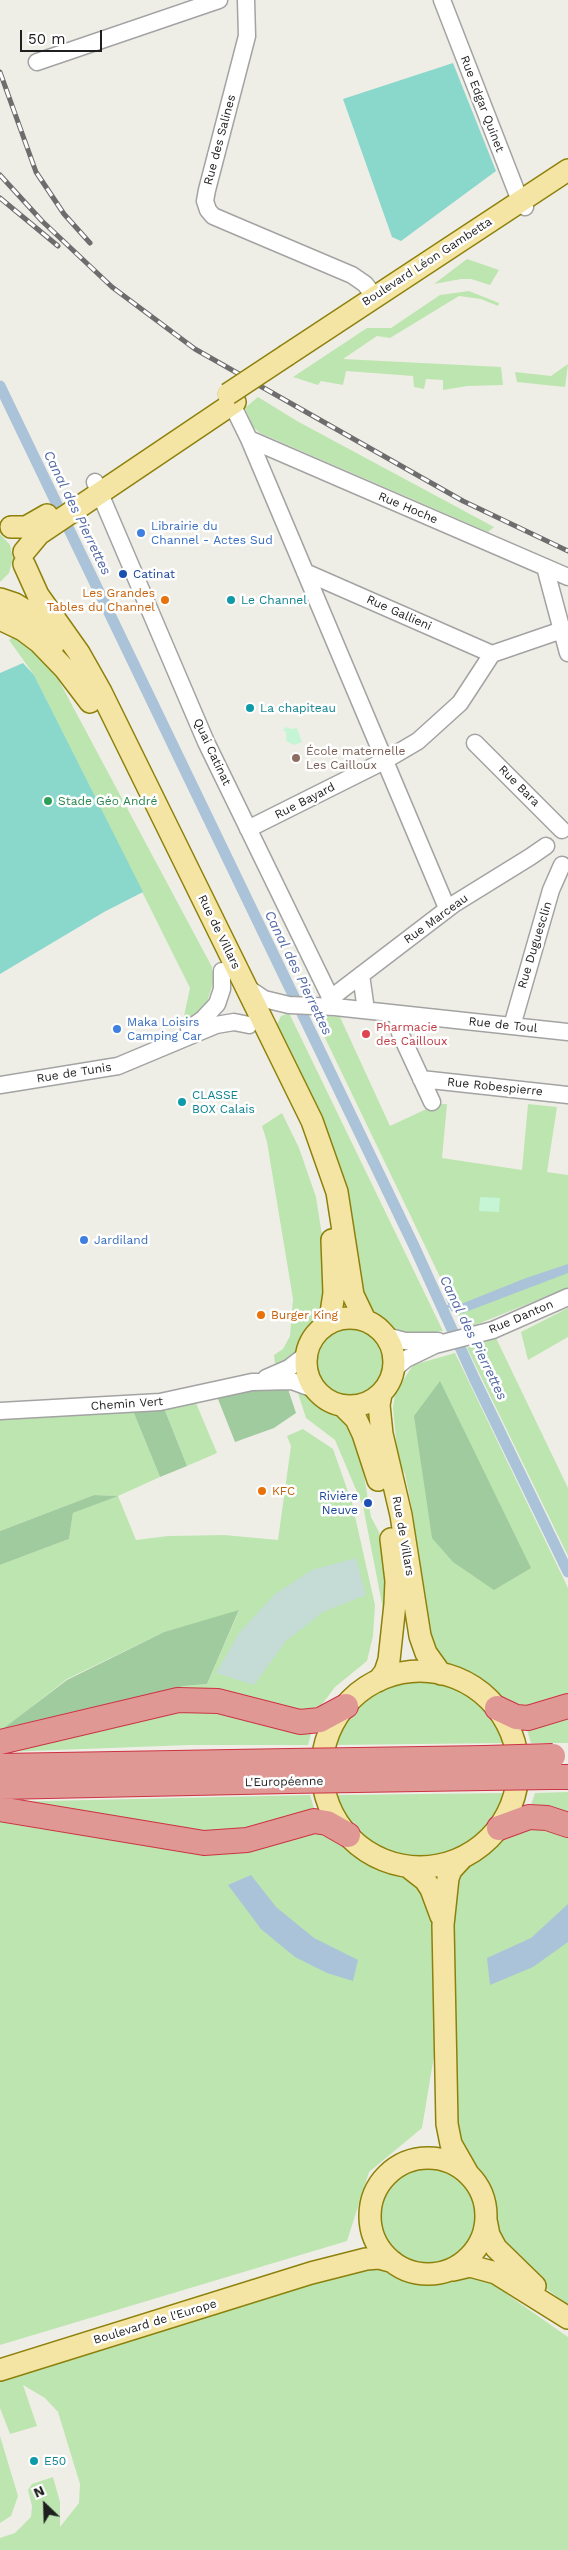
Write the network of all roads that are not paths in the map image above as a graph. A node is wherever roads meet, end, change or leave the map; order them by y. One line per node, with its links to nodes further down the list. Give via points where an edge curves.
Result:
1 (219, 0): 4 (street)
2 (246, 0): 8 (street, Rue des Salines, via 245,46 206,196 208,210 213,216 352,275)
3 (442, 0): 7 (street, Rue Edgar Quinet)
4 (36, 62)
5 (568, 170): 7 (main road, Boulevard Léon Gambetta)
6 (568, 179): 7 (main road, Boulevard Léon Gambetta)
7 (523, 204): 8 (main road, Boulevard Léon Gambetta); 9 (main road, Boulevard Léon Gambetta)
8 (375, 296): 9 (main road, Boulevard Léon Gambetta)
9 (290, 359): 10 (main road, bridge)
10 (231, 399): 11 (street); 12 (main road)
11 (248, 439): 16 (street, Rue Hoche); 17 (street)
12 (90, 492): 13 (main road); 29 (street, Quai Catinat)
13 (45, 523): 14 (main road, via 26,527); 15 (main road)
14 (6, 524): 15 (main road, Rue de Villars, via 20,540)
15 (24, 558): 19 (main road, via 15,583); 35 (main road, Rue de Villars, via 38,595 79,653 101,692)
16 (545, 567): 18 (street, Rue Hoche); 22 (street)
17 (304, 572): 24 (street, Rue Gallieni); 27 (street)
18 (568, 577)
19 (0, 594)
20 (0, 599): 25 (main road, Rue de Villars, via 20,606 39,623 67,660)
21 (0, 619): 25 (main road, via 39,642)
22 (562, 630): 23 (street); 24 (street)
23 (568, 653)
24 (492, 654): 27 (street, Rue Bayard, via 472,688 448,715 418,741)
25 (90, 702): 33 (main road, Rue de Villars)
26 (476, 743): 28 (street, Rue Bara)
27 (384, 760): 29 (street, Rue Bayard); 32 (street)
28 (565, 826): 30 (street, Rue Marceau)
29 (248, 829): 36 (street, Quai Catinat)
30 (546, 846): 31 (street); 32 (street, Rue Marceau)
31 (565, 866): 41 (street, Rue Duguesclin, via 551,890)
32 (447, 908): 34 (street, Rue Marceau)
33 (222, 971): 40 (main road, Rue de Villars); 44 (street, Rue de Tunis, via 221,994 213,1008 196,1024)
34 (362, 975): 36 (street, Rue Marceau); 38 (street)
35 (252, 991): 37 (street, Rue de Toul); 43 (main road, Rue de Villars)
36 (328, 1004): 37 (street, Rue de Toul); 38 (street, Rue de Toul)
37 (282, 1008): 43 (street, via 269,1020)
38 (366, 1010): 39 (street, Rue de Toul)
39 (397, 1014): 41 (street, Rue de Toul); 45 (street, Rue Robespierre, via 400,1033)
40 (249, 1025): 44 (street, Rue de Tunis, via 221,1023); 51 (main road, Rue de Villars, via 304,1139 322,1191 332,1235 335,1272 333,1304)
41 (512, 1026): 42 (street, Rue de Toul)
42 (568, 1032)
43 (269, 1034): 50 (main road, Rue de Villars, via 328,1160 343,1218 353,1295)
44 (146, 1055): 46 (street, Rue de Tunis, via 102,1070)
45 (421, 1079): 47 (street, Rue Robespierre); 48 (street, Rue Robespierre)
46 (0, 1085)
47 (568, 1095)
48 (432, 1102)
49 (568, 1297): 53 (street, Rue Danton, via 493,1330)
50 (365, 1320): 51 (main road, via 345,1318); 52 (main road)
51 (324, 1326): 54 (main road, via 312,1340)
52 (386, 1336): 53 (street, via 405,1341); 55 (main road, via 394,1352)
53 (445, 1341): 55 (street, via 410,1357)
54 (307, 1354): 56 (street, via 289,1368); 57 (main road, via 306,1370)
55 (394, 1369): 58 (main road)
56 (252, 1382): 57 (street, via 288,1381); 60 (street, Chemin Vert, via 160,1402)
57 (314, 1389): 59 (main road, via 329,1402)
58 (381, 1394): 59 (main road, via 366,1404); 61 (main road, Rue de Villars, via 382,1434 400,1515 420,1636 426,1653)
59 (344, 1406): 62 (main road, Rue de Villars, via 359,1424 371,1454 394,1560 390,1652 387,1666)
60 (0, 1411)
61 (441, 1674): 62 (main road, via 406,1672); 65 (main road, via 470,1685)
62 (378, 1681): 63 (main road)
63 (346, 1706): 66 (highway, via 320,1720 300,1722 246,1706 218,1701 178,1700); 74 (main road, via 328,1738 322,1774 329,1804)
64 (568, 1706): 65 (highway, via 528,1718 516,1717)
65 (497, 1708): 73 (main road, via 514,1740 518,1770 513,1801)
66 (0, 1742)
67 (0, 1766): 69 (highway, L'Européenne)
68 (560, 1767): 69 (highway, L'Européenne, bridge)
69 (289, 1771): 70 (highway, L'Européenne)
70 (0, 1787)
71 (0, 1809): 74 (highway, via 204,1843 247,1840 314,1821)
72 (568, 1825): 73 (highway, via 547,1818 529,1817)
73 (499, 1828): 75 (main road, via 485,1843)
74 (348, 1835): 76 (main road, via 372,1854)
75 (463, 1857): 76 (main road, via 438,1866); 77 (main road, via 448,1878)
76 (407, 1866): 77 (main road, via 424,1880 434,1894)
77 (442, 1925): 78 (main road)
78 (446, 2103): 79 (main road, via 443,2129 437,2140 425,2152); 80 (main road, via 452,2144)
79 (405, 2163): 80 (main road, via 438,2159); 81 (main road, via 392,2171 380,2185)
80 (468, 2173): 82 (main road, via 483,2197)
81 (370, 2216): 83 (main road, via 375,2240); 85 (main road, Boulevard de l'Europe, via 363,2238 352,2252)
82 (486, 2220): 84 (main road, via 482,2239 474,2251 464,2262); 86 (main road, via 489,2235 500,2254)
83 (393, 2262): 84 (main road, via 419,2273); 85 (main road, Boulevard de l'Europe, via 366,2259)
84 (448, 2271): 87 (main road, via 470,2266 487,2269)
85 (311, 2273): 88 (main road, Boulevard de l'Europe)
86 (568, 2313)
87 (568, 2318)
88 (0, 2370)

